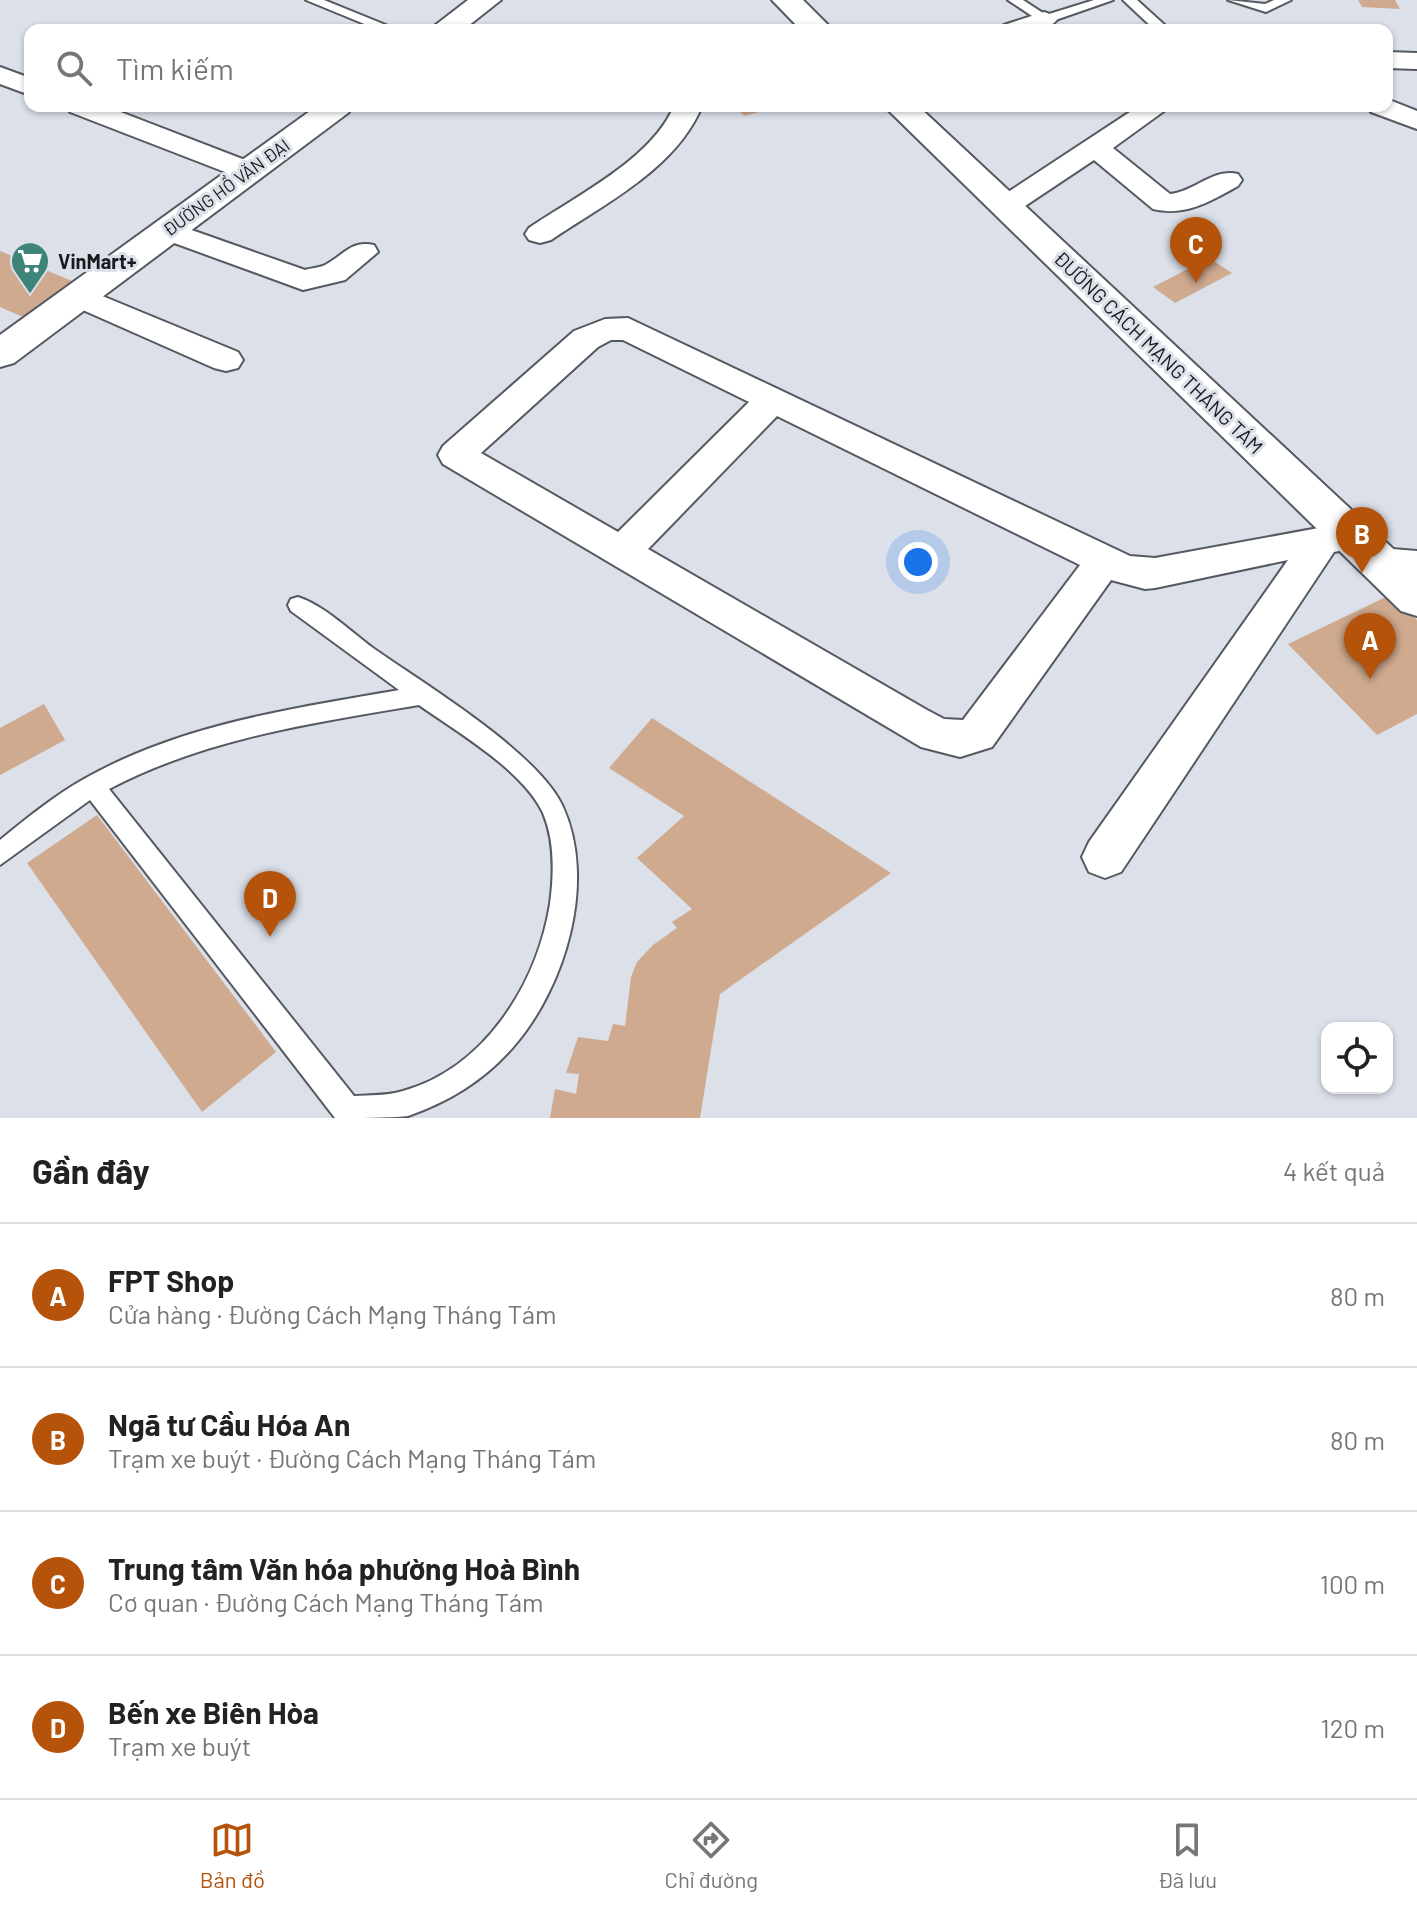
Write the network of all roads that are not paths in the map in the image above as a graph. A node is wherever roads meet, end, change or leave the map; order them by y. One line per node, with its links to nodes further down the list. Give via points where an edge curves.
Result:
1 (312, 0): 10 (lane)
2 (487, 0): 11 (main road)
3 (786, 0): 12 (main road)
4 (1014, 0): 9 (lane)
5 (1107, 0): 9 (lane)
6 (1129, 0): 14 (lane)
7 (1234, 0): 8 (lane, via 1266,8)
8 (1285, 0)
9 (1044, 20): 13 (street)
10 (375, 24)
11 (453, 24)
12 (812, 24)
13 (1032, 24)
14 (1155, 24)
15 (1393, 60): 16 (street)
16 (1417, 61)
17 (0, 75): 18 (street)
18 (24, 85)
19 (1393, 111): 25 (street)
20 (96, 112): 27 (street)
21 (329, 112): 27 (main road, ĐƯỜNG HỒ VĂN ĐẠI)
22 (686, 112): 31 (street, via 649,158)
23 (906, 112): 29 (main road, ĐƯỜNG CÁCH MẠNG THÁNG TÁM)
24 (1148, 112): 26 (street)
25 (1417, 121)
26 (1095, 147): 28 (street, via 1163,203 1188,201); 29 (street)
27 (248, 171): 30 (main road, ĐƯỜNG HỒ VĂN ĐẠI)
28 (1228, 180)
29 (1006, 206): 37 (main road, ĐƯỜNG CÁCH MẠNG THÁNG TÁM)
30 (166, 230): 32 (street, via 294,279 334,273); 33 (main road, ĐƯỜNG HỒ VĂN ĐẠI)
31 (540, 234)
32 (363, 252)
33 (78, 296): 34 (main road, ĐƯỜNG HỒ VĂN ĐẠI); 35 (street)
34 (0, 354)
35 (226, 360)
36 (773, 399): 38 (street); 38 (street, via 640,333 605,330 586,339 456,455); 39 (street)
37 (1337, 537): 39 (street, via 1145,574); 40 (main road, ĐƯỜNG CÁCH MẠNG THÁNG TÁM); 46 (street)
38 (621, 553): 39 (street, via 947,739 977,734)
39 (1104, 561)
40 (1398, 564): 41 (main road, ĐƯỜNG CÁCH MẠNG THÁNG TÁM)
41 (1417, 598)
42 (298, 605): 43 (lane)
43 (423, 695): 44 (lane, via 234,731 133,766); 47 (lane, via 500,751 540,791 566,851 563,901 540,982 515,1024 479,1063 406,1105)
44 (93, 786): 45 (lane); 47 (lane)
45 (0, 854)
46 (1105, 857)
47 (348, 1114)

